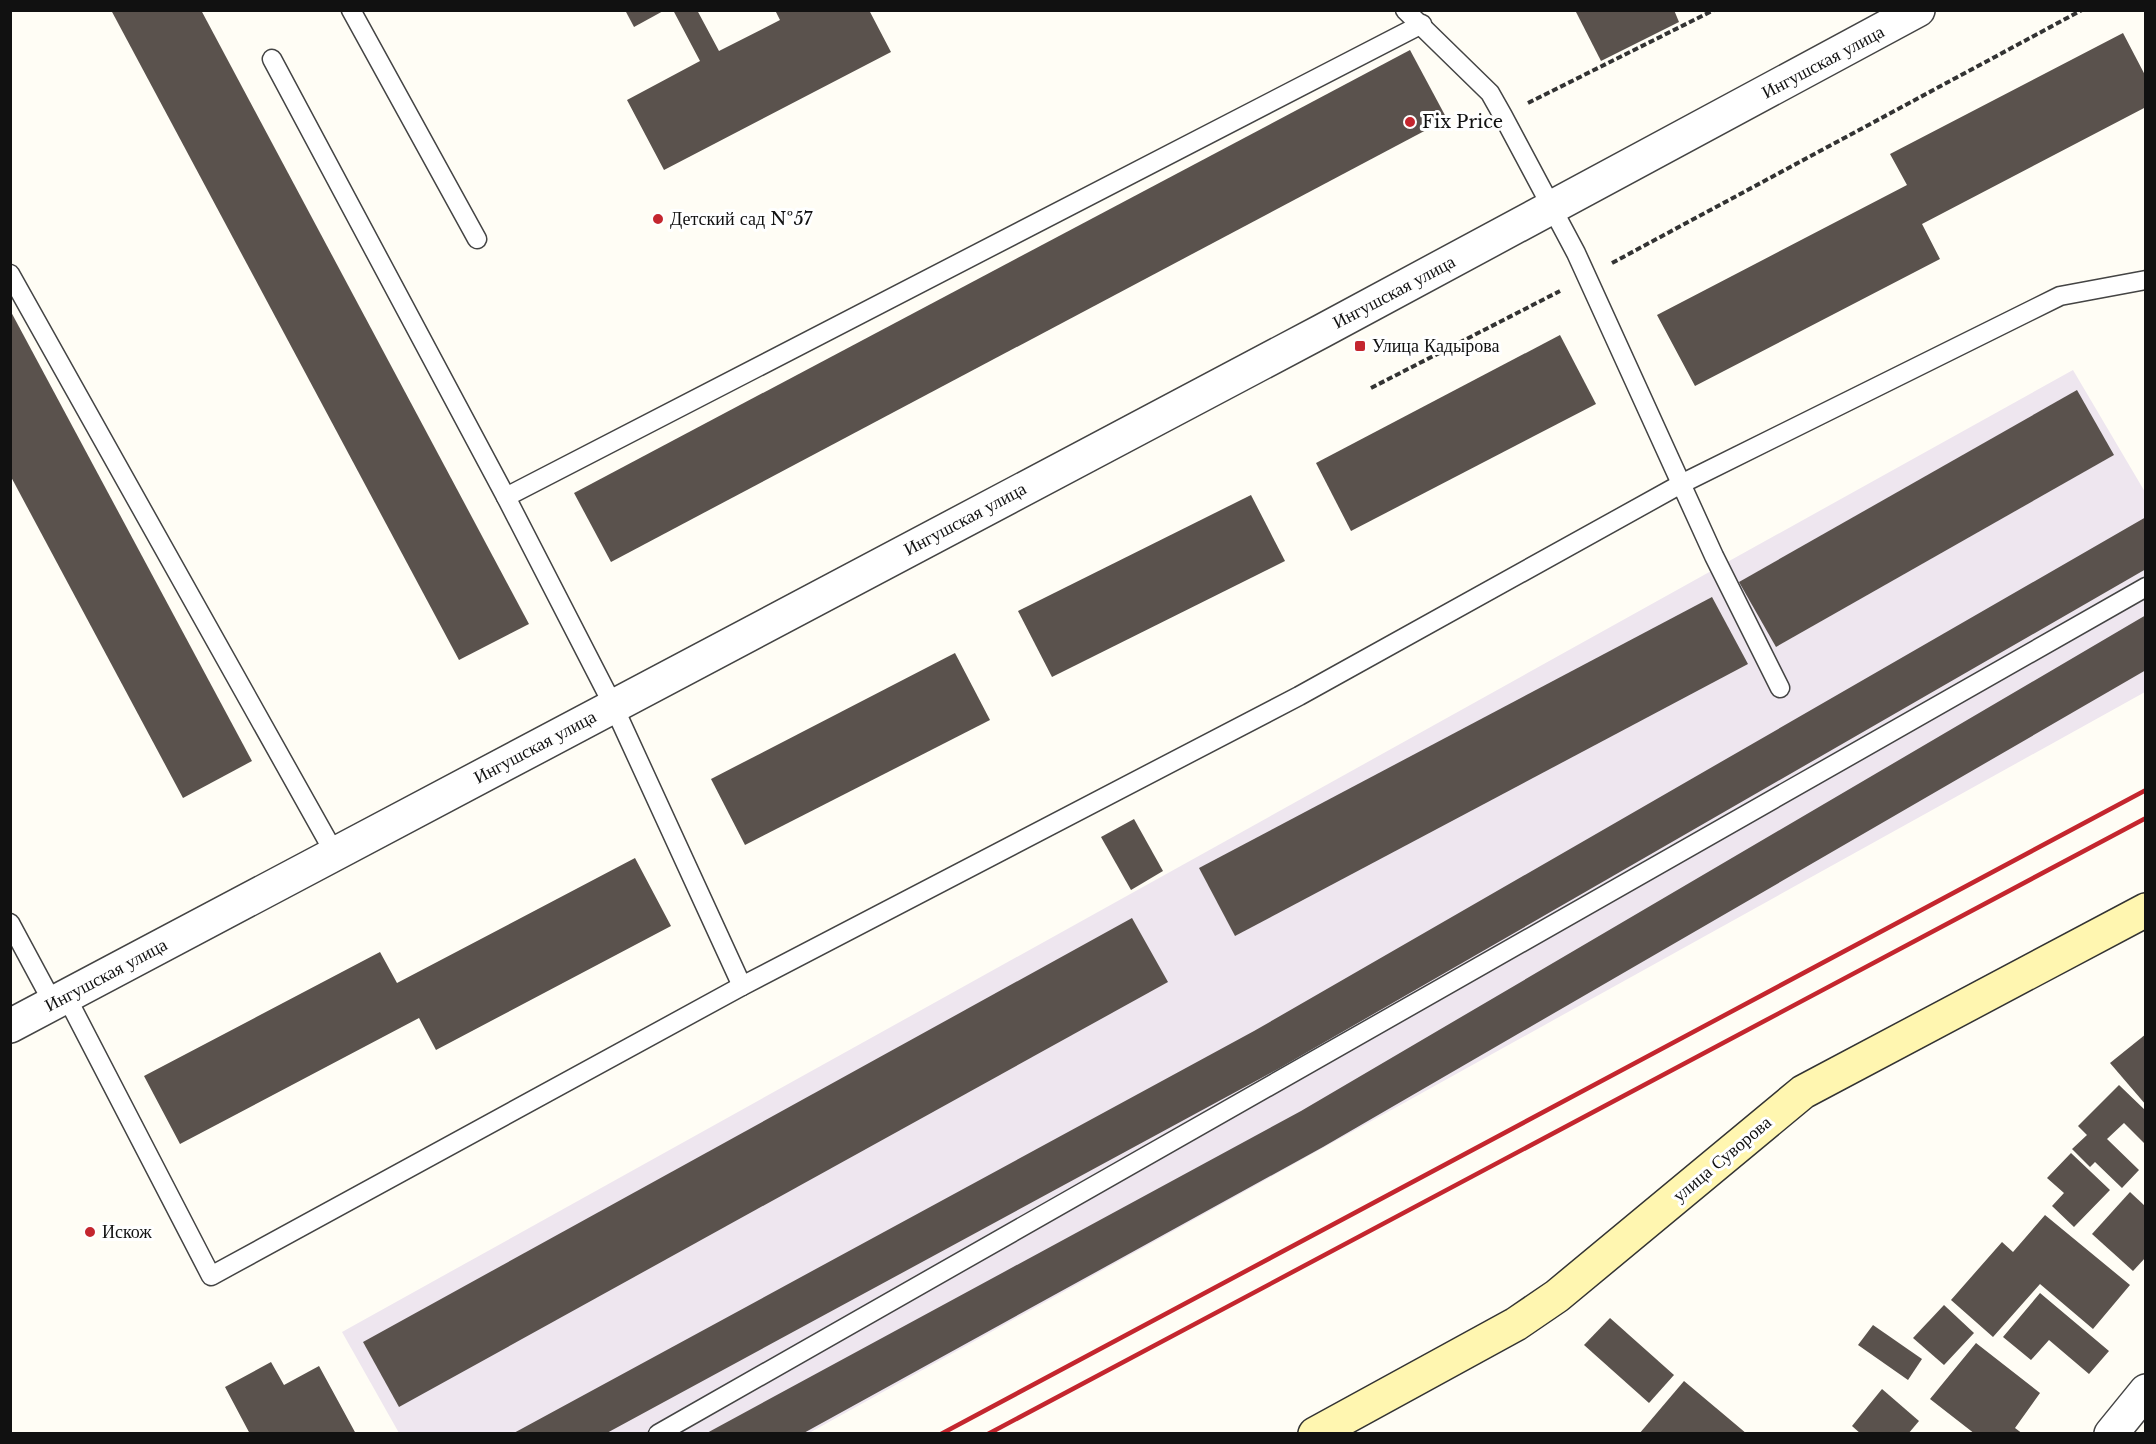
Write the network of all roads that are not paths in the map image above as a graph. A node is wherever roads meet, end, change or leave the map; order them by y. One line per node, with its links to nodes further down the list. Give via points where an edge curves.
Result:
1 (351, 10): 7 (lane)
2 (1405, 10): 4 (lane)
3 (1918, 10): 6 (street, Ингушская улица)
4 (1422, 24): 6 (lane, via 1490,93); 11 (lane)
5 (272, 59): 11 (lane)
6 (1550, 208): 10 (lane, via 1587,277); 14 (street, Ингушская улица)
7 (477, 238)
8 (10, 274): 15 (lane)
9 (2145, 280): 10 (lane, via 2060,296)
10 (1681, 484): 13 (lane); 18 (lane, via 1299,696)
11 (506, 497): 14 (lane)
12 (2145, 587): 21 (lane)
13 (1780, 688)
14 (613, 705): 15 (street, Ингушская улица); 18 (lane)
15 (335, 854): 19 (street, Ингушская улица)
16 (2145, 910): 22 (main road, улица Суворова, via 1803,1092 1557,1296 1516,1324)
17 (10, 923): 19 (lane)
18 (742, 986): 19 (lane, via 211,1276)
19 (59, 1000): 20 (street, Ингушская улица)
20 (10, 1026)
21 (658, 1434)
22 (1315, 1434)

